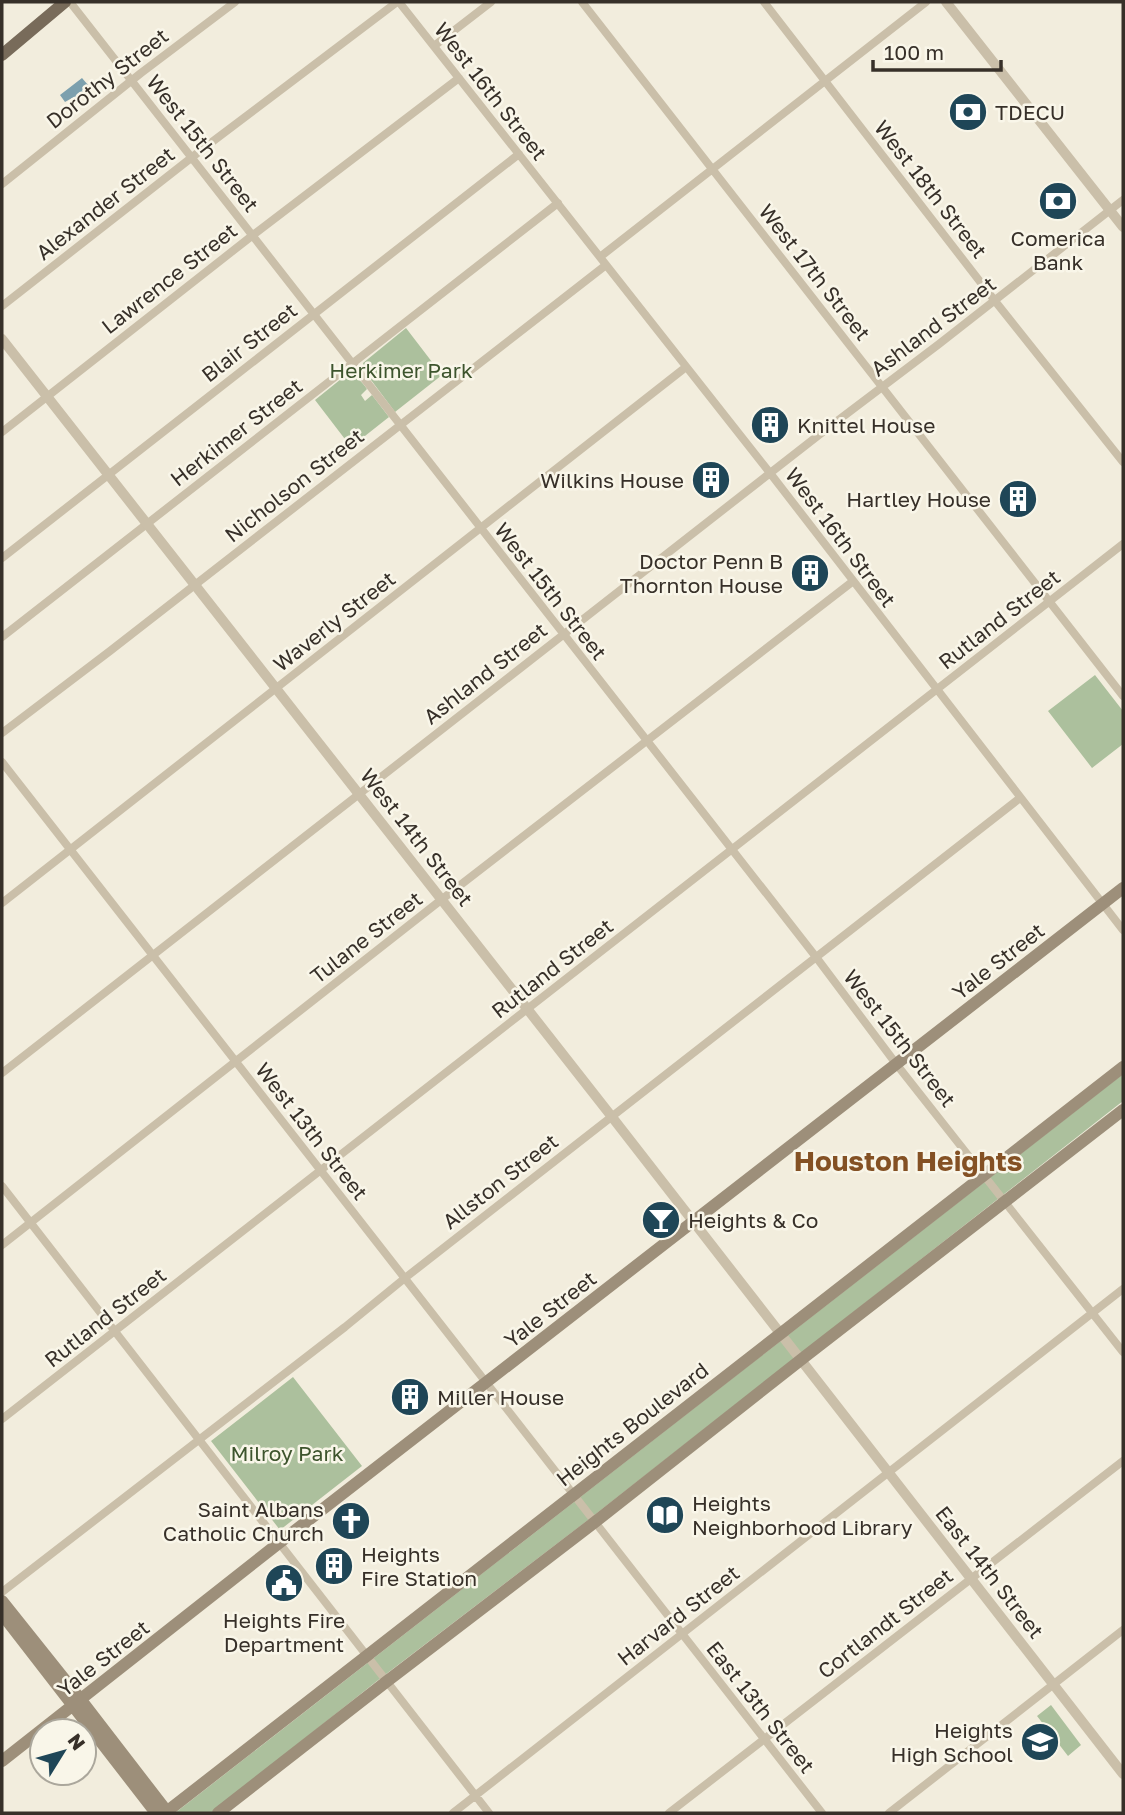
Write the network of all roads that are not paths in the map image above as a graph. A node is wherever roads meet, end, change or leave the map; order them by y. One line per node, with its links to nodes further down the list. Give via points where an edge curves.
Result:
1 (68, 2): 10 (main road); 12 (street, West 15th Street)
2 (235, 2): 12 (street, Dorothy Street)
3 (398, 2): 9 (street, West 16th Street); 15 (street, Alexander Street)
4 (491, 2): 9 (street)
5 (582, 2): 16 (street, West 17th Street)
6 (764, 2): 13 (street, West 18th Street)
7 (926, 2): 13 (street)
8 (946, 2): 20 (street)
9 (434, 46): 11 (street, West 16th Street)
10 (2, 55)
11 (459, 78): 14 (street, West 16th Street); 22 (street, Lawrence Street)
12 (132, 80): 15 (street, West 15th Street); 17 (street, Dorothy Street)
13 (825, 81): 16 (street); 25 (street, West 18th Street)
14 (519, 154): 19 (street, West 16th Street); 27 (street, Blair Street)
15 (192, 157): 22 (street, West 15th Street); 26 (street, Alexander Street)
16 (713, 168): 23 (street); 31 (street, West 17th Street)
17 (2, 184)
18 (1123, 200): 20 (street, Ashland Street)
19 (558, 203): 23 (street, West 16th Street); 29 (street, Herkimer Street)
20 (1111, 210): 21 (street); 25 (street, Ashland Street)
21 (1123, 227)
22 (253, 235): 27 (street, West 15th Street); 32 (street, Lawrence Street)
23 (600, 257): 24 (street, West 16th Street)
24 (606, 265): 30 (street, West 16th Street); 33 (street, Nicholson Street)
25 (995, 300): 31 (street, Ashland Street); 35 (street, West 18th Street)
26 (2, 306)
27 (313, 313): 29 (street, West 15th Street); 37 (street, Blair Street)
28 (2, 339): 32 (street, West 14th Street)
29 (352, 364): 33 (street, West 15th Street); 38 (street, Herkimer Street)
30 (686, 367): 36 (street, West 16th Street); 39 (street, Waverly Street)
31 (882, 386): 36 (street, Ashland Street); 44 (street, West 17th Street)
32 (46, 396): 34 (street, Lawrence Street); 37 (street, West 14th Street)
33 (400, 425): 39 (street, West 15th Street); 43 (street, Nicholson Street)
34 (2, 432)
35 (1123, 462)
36 (770, 473): 42 (street, West 16th Street); 45 (street, Ashland Street)
37 (107, 476): 38 (street, West 14th Street); 41 (street, Blair Street)
38 (146, 524): 43 (street, West 14th Street); 46 (street, Herkimer Street)
39 (481, 528): 45 (street, West 15th Street); 47 (street, Waverly Street)
40 (1123, 544): 44 (street, Rutland Street)
41 (2, 558)
42 (852, 582): 48 (street, West 16th Street); 51 (street, Tulane Street)
43 (193, 585): 47 (street, West 14th Street); 50 (street, Nicholson Street)
44 (1049, 602): 48 (street, Rutland Street); 49 (street, West 17th Street)
45 (563, 634): 51 (street, West 15th Street); 53 (street, Ashland Street)
46 (2, 637)
47 (275, 689): 53 (street, West 14th Street); 55 (street, Waverly Street)
48 (936, 690): 54 (street, West 16th Street); 56 (street, Rutland Street)
49 (1123, 696)
50 (2, 733)
51 (648, 742): 56 (street, West 15th Street); 58 (street, Tulane Street)
52 (2, 762): 55 (street, West 13th Street)
53 (358, 795): 58 (street, West 14th Street); 62 (street, Ashland Street)
54 (1020, 798): 60 (street, West 16th Street); 63 (street, Allston Street)
55 (70, 850): 59 (street, Waverly Street); 62 (street, West 13th Street)
56 (732, 850): 63 (street, West 15th Street); 64 (street, Rutland Street)
57 (1123, 888): 60 (main road, Yale Street)
58 (442, 900): 64 (street, West 14th Street); 65 (street, Tulane Street)
59 (2, 903)
60 (1103, 904): 61 (street, West 16th Street); 66 (main road, Yale Street)
61 (1123, 930)
62 (153, 954): 65 (street, West 13th Street); 68 (street, Ashland Street)
63 (816, 957): 66 (street, West 15th Street); 70 (street, Allston Street)
64 (527, 1009): 70 (street, West 14th Street); 71 (street, Rutland Street)
65 (236, 1062): 71 (street, West 13th Street); 76 (street, Tulane Street)
66 (897, 1065): 72 (street, West 15th Street); 75 (main road, Yale Street)
67 (1123, 1067): 72 (main road, Heights Boulevard)
68 (2, 1073)
69 (1123, 1110): 74 (main road)
70 (612, 1116): 75 (street, West 14th Street); 78 (street, Allston Street)
71 (321, 1171): 78 (street, West 13th Street); 81 (street, Rutland Street)
72 (985, 1174): 74 (street, West 15th Street); 82 (main road, Heights Boulevard)
73 (2, 1186): 76 (street)
74 (1005, 1201): 80 (street, West 15th Street); 84 (main road)
75 (693, 1222): 82 (street, West 14th Street); 85 (main road, Yale Street)
76 (30, 1223): 77 (street, Tulane Street); 81 (street)
77 (2, 1245)
78 (405, 1278): 85 (street, West 13th Street); 87 (street, Allston Street)
79 (1123, 1289): 80 (street, Harvard Street)
80 (1093, 1313): 83 (street, West 15th Street); 89 (street, Harvard Street)
81 (115, 1332): 86 (street, Rutland Street); 87 (street)
82 (780, 1334): 84 (street, West 14th Street); 90 (main road, Heights Boulevard)
83 (1123, 1352)
84 (800, 1361): 89 (street, East 14th Street); 91 (main road)
85 (486, 1382): 90 (street, West 13th Street); 92 (main road, Yale Street)
86 (2, 1419)
87 (199, 1440): 92 (street); 94 (street, Allston Street)
88 (1123, 1461): 93 (street, Cortlandt Street)
89 (887, 1472): 93 (street, East 14th Street); 98 (street, Harvard Street)
90 (573, 1494): 91 (street, West 13th Street); 99 (main road, Heights Boulevard)
91 (596, 1522): 98 (street, East 13th Street); 100 (main road)
92 (279, 1543): 99 (street); 102 (main road, Yale Street)
93 (971, 1579): 101 (street, East 14th Street); 103 (street, Cortlandt Street)
94 (2, 1592)
95 (2, 1601): 102 (main road)
96 (2, 1614): 102 (main road)
97 (1123, 1630): 101 (street)
98 (682, 1633): 103 (street, East 13th Street); 106 (street, Harvard Street)
99 (367, 1656): 100 (street); 107 (main road, Heights Boulevard)
100 (386, 1682): 106 (street); 108 (main road)
101 (1053, 1685): 105 (street, East 14th Street); 113 (street)
102 (77, 1703): 104 (main road, Yale Street); 107 (main road)
103 (764, 1739): 111 (street, Cortlandt Street); 112 (street, East 13th Street)
104 (2, 1761)
105 (1123, 1774)
106 (475, 1796): 109 (street, Harvard Street); 110 (street)
107 (164, 1813)
108 (218, 1813)
109 (453, 1813)
110 (489, 1813)
111 (669, 1813)
112 (822, 1813)
113 (889, 1813)

